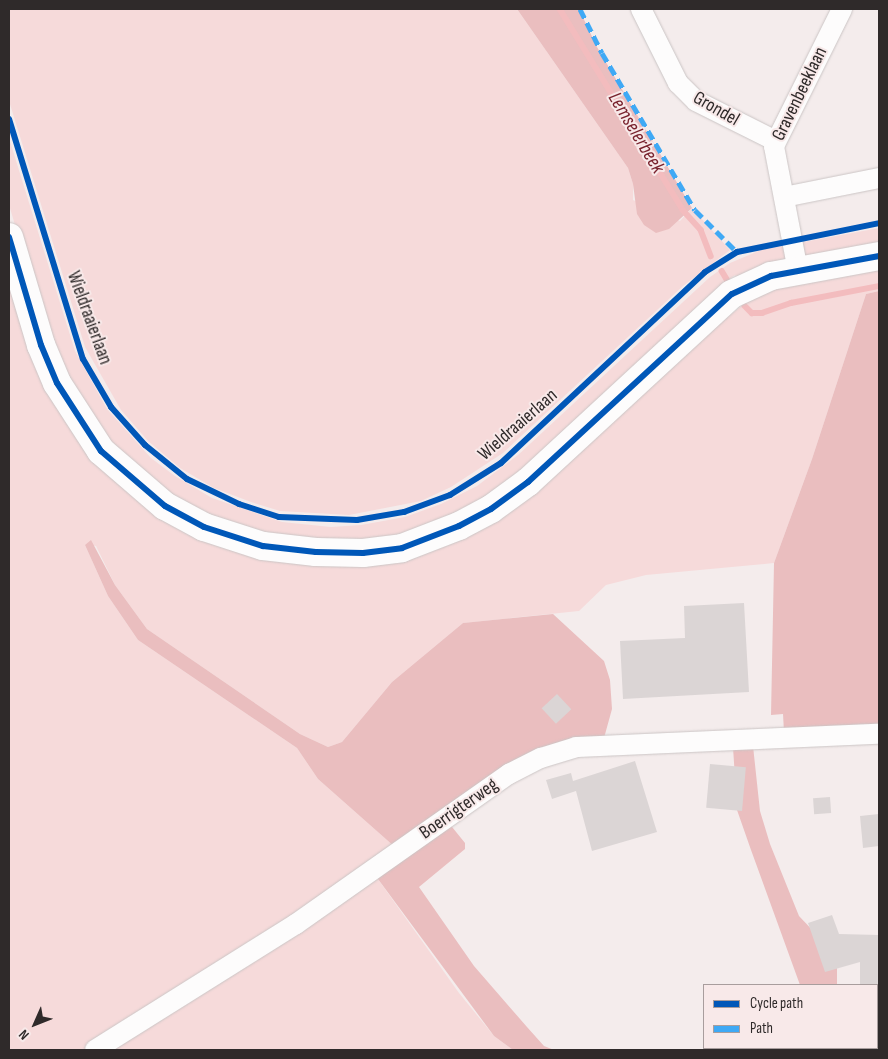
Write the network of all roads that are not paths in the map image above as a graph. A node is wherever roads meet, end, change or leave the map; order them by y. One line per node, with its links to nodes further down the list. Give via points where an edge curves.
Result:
1 (641, 9): 3 (street, Grondel, via 678,83 696,102)
2 (842, 9): 3 (street, Gravenbeeklaan)
3 (776, 141): 5 (street, Gravenbeeklaan, via 774,146)
4 (879, 178): 5 (street)
5 (784, 197): 8 (street, Gravenbeeklaan)
6 (9, 237): 8 (street, via 57,383 101,451 165,506 204,527 263,546 316,552 363,553 402,548 459,526 491,509 528,482 732,294 771,276)
7 (879, 256): 8 (street)
8 (798, 271)
9 (879, 734): 10 (street, Boerrigterweg, via 576,747 541,758 509,774 296,924)
10 (95, 1050)

